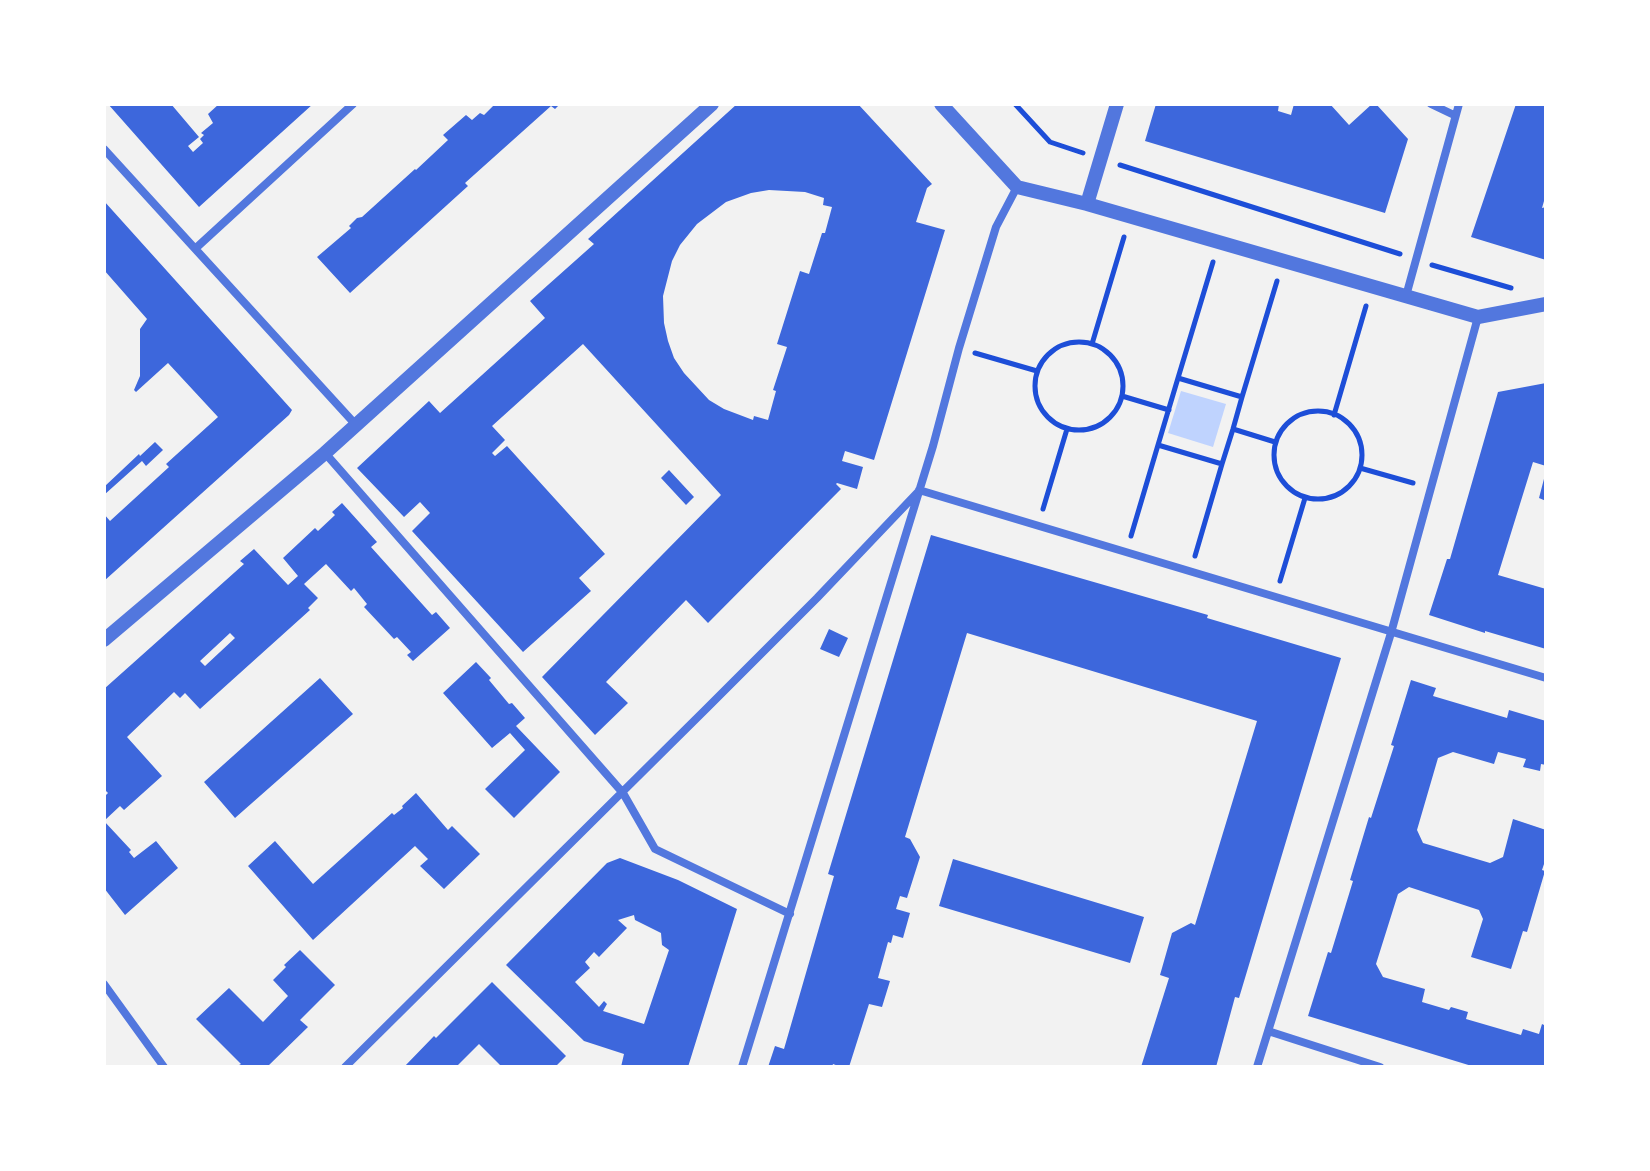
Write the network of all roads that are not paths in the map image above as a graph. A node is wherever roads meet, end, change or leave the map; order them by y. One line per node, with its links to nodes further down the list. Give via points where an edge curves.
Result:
1 (353, 104): 11 (street)
2 (712, 104): 15 (street)
3 (941, 104): 9 (street)
4 (1117, 104): 10 (street)
5 (1431, 104): 7 (street)
6 (1459, 104): 7 (street)
7 (1454, 115): 12 (street)
8 (104, 149): 11 (street)
9 (1017, 187): 10 (street); 17 (street, via 996,227)
10 (1087, 204): 12 (street)
11 (196, 248): 15 (street)
12 (1406, 296): 14 (street)
13 (1546, 304): 14 (street)
14 (1478, 317): 18 (street)
15 (356, 425): 16 (street)
16 (325, 453): 19 (street); 21 (street)
17 (919, 490): 18 (street); 21 (street); 22 (street)
18 (1391, 633): 20 (street); 24 (street)
19 (104, 640)
20 (1546, 678)
21 (623, 793): 22 (street, via 655,849); 26 (street)
22 (790, 914): 27 (street)
23 (104, 984): 25 (street)
24 (1268, 1031): 28 (street); 29 (street)
25 (164, 1067)
26 (345, 1067)
27 (742, 1067)
28 (1257, 1067)
29 (1380, 1067)

